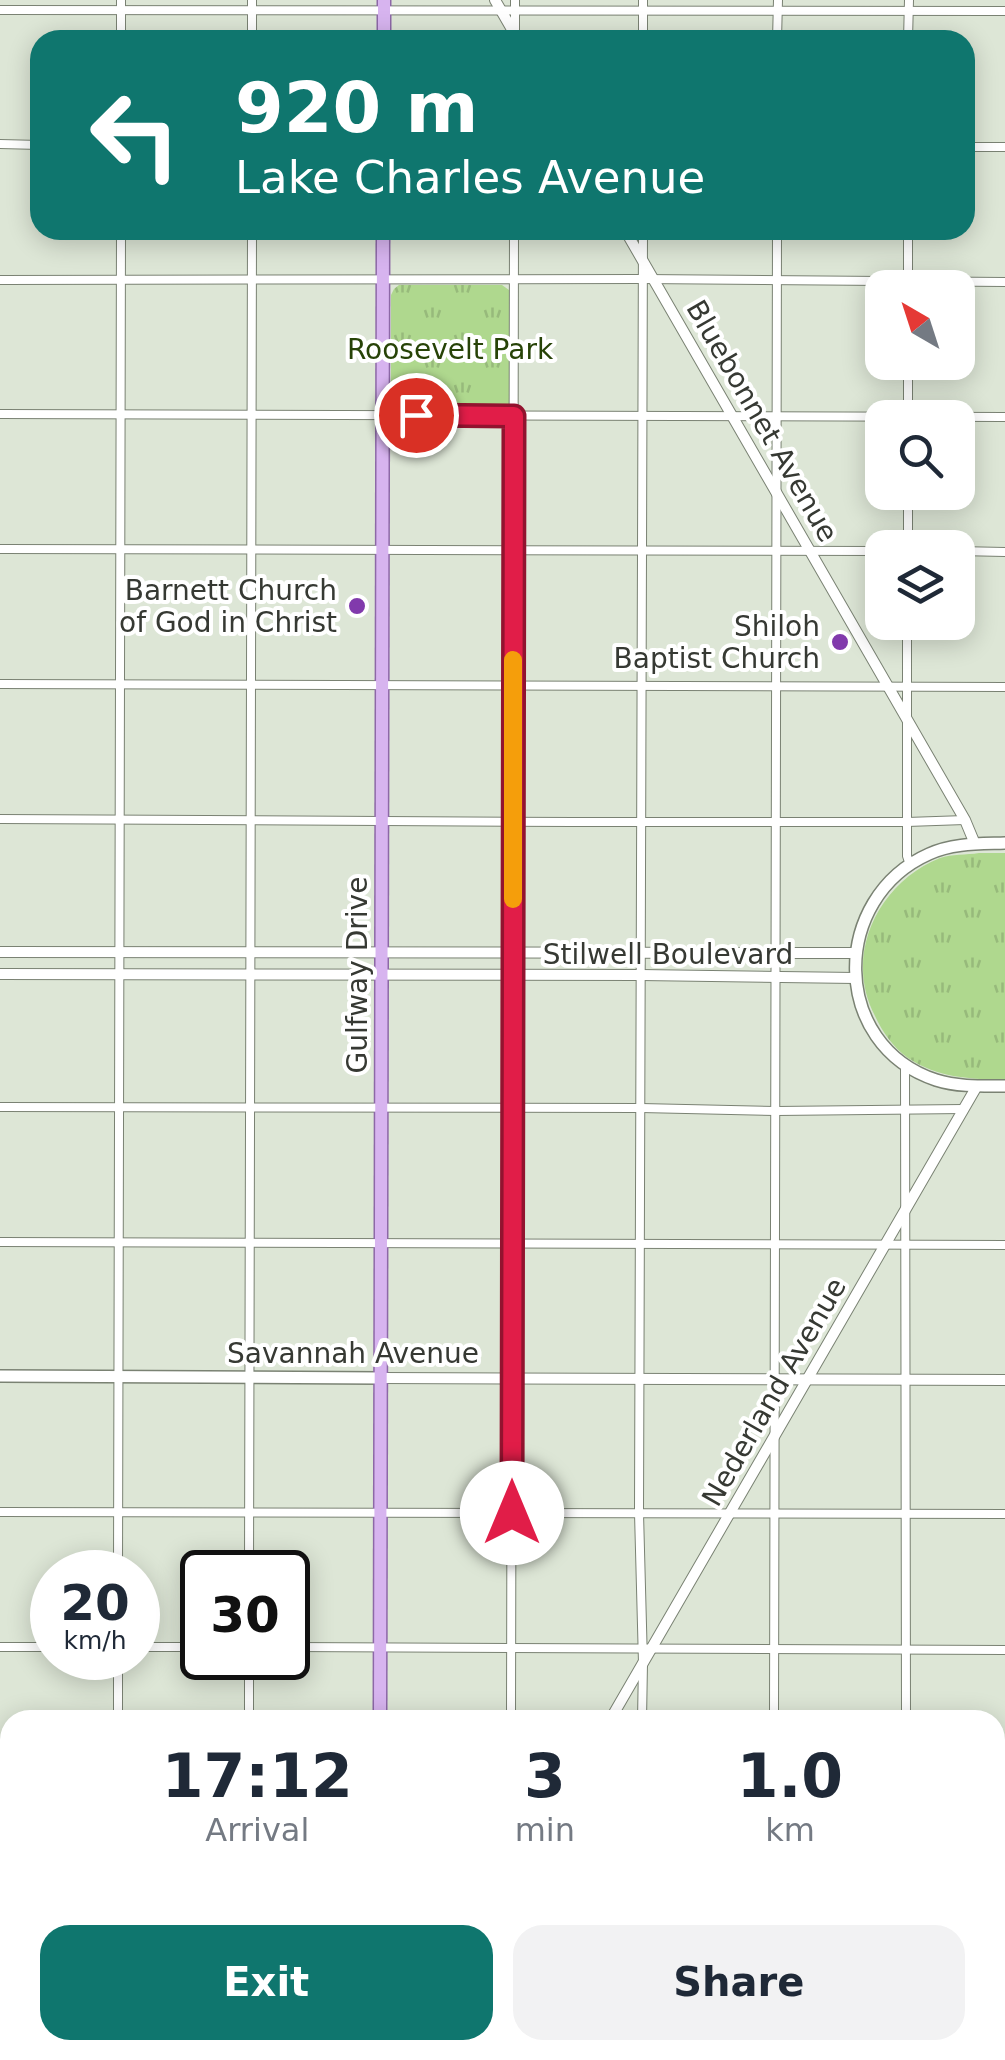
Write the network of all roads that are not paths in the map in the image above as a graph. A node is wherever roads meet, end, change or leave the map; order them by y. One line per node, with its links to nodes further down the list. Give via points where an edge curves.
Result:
1 (515, 0): 10 (street)
2 (644, 0): 11 (street)
3 (778, 0): 12 (street)
4 (908, 0): 13 (street)
5 (121, 5): 6 (street); 9 (street)
6 (252, 5): 7 (street)
7 (384, 5): 8 (street)
8 (498, 5): 10 (street); 15 (street)
9 (0, 10)
10 (515, 11): 11 (street); 16 (street)
11 (644, 11): 12 (street); 17 (street)
12 (778, 11): 13 (street); 18 (street)
13 (908, 11): 14 (street); 19 (street)
14 (1005, 11)
15 (512, 30)
16 (516, 30)
17 (643, 30)
18 (778, 30)
19 (908, 30)
20 (0, 144): 21 (street)
21 (30, 144)
22 (975, 147): 23 (street)
23 (1005, 147)
24 (121, 240): 34 (street)
25 (252, 240): 37 (street)
26 (384, 240): 38 (main road, Gulfway Drive)
27 (514, 240): 39 (street)
28 (631, 240): 32 (street, Bluebonnet Avenue)
29 (643, 240): 32 (street)
30 (777, 240): 41 (street)
31 (908, 240): 33 (street)
32 (643, 262): 35 (street); 40 (street, Bluebonnet Avenue)
33 (908, 270)
34 (121, 279): 36 (street); 37 (street); 46 (street)
35 (642, 279): 39 (street); 40 (street); 48 (street)
36 (0, 280)
37 (252, 280): 38 (street); 47 (street)
38 (383, 280): 39 (street); 49 (main road, Gulfway Drive)
39 (514, 280): 50 (street)
40 (656, 280): 41 (street); 51 (street, Bluebonnet Avenue)
41 (777, 281): 44 (street); 52 (street)
42 (1005, 282): 43 (street)
43 (975, 283)
44 (865, 284)
45 (0, 414): 46 (street)
46 (121, 414): 47 (street); 59 (street)
47 (251, 414): 49 (street); 60 (street)
48 (642, 414): 50 (street); 51 (street); 58 (street)
49 (383, 415): 50 (street); 61 (main road, Gulfway Drive)
50 (514, 416): 62 (street)
51 (734, 416): 52 (street); 56 (street, Bluebonnet Avenue)
52 (777, 416): 53 (street); 56 (street)
53 (865, 417)
54 (975, 417): 55 (street)
55 (1005, 417)
56 (776, 490): 63 (street); 64 (street, Bluebonnet Avenue)
57 (0, 549): 59 (street)
58 (642, 549): 62 (street); 63 (street); 72 (street)
59 (120, 550): 60 (street); 70 (street)
60 (251, 550): 61 (street); 73 (street)
61 (383, 550): 62 (street); 71 (main road, Gulfway Drive)
62 (514, 550): 74 (street)
63 (776, 551): 64 (street); 75 (street)
64 (811, 551): 65 (street); 76 (street, Bluebonnet Avenue)
65 (865, 551)
66 (975, 552): 67 (street)
67 (1005, 552)
68 (907, 640): 78 (street)
69 (0, 684): 70 (street)
70 (120, 684): 73 (street); 81 (street)
71 (382, 684): 73 (street); 74 (street); 83 (main road, Gulfway Drive)
72 (641, 684): 74 (street); 75 (street); 86 (street)
73 (250, 685): 82 (street)
74 (513, 685): 85 (street)
75 (776, 686): 76 (street); 87 (street)
76 (889, 687): 78 (street); 79 (street, Bluebonnet Avenue)
77 (1005, 687): 78 (street)
78 (907, 688): 79 (street)
79 (907, 718): 84 (street, Bluebonnet Avenue); 88 (street)
80 (0, 819): 81 (street)
81 (119, 820): 82 (street); 94 (street)
82 (250, 820): 83 (street); 95 (street)
83 (382, 820): 85 (street); 96 (main road, Gulfway Drive)
84 (965, 820): 88 (street); 89 (street, Bluebonnet Avenue)
85 (513, 821): 86 (street); 99 (street)
86 (641, 821): 87 (street); 93 (street)
87 (776, 822): 88 (street); 97 (street)
88 (907, 822): 91 (street)
89 (975, 844): 90 (main road); 91 (main road)
90 (1005, 844)
91 (910, 864): 98 (main road, via 870,906)
92 (0, 952): 94 (street, Stilwell Boulevard)
93 (641, 952): 97 (street, Stilwell Boulevard); 99 (street, Stilwell Boulevard); 101 (street)
94 (119, 953): 95 (street, Stilwell Boulevard); 102 (street)
95 (251, 953): 96 (street, Stilwell Boulevard); 103 (street)
96 (382, 953): 99 (street, Stilwell Boulevard); 104 (main road, Gulfway Drive)
97 (775, 953): 98 (street, Stilwell Boulevard); 106 (street)
98 (856, 953): 107 (main road)
99 (513, 954): 105 (street)
100 (0, 974): 102 (street, Stilwell Boulevard)
101 (641, 974): 105 (street, Stilwell Boulevard); 106 (street, Stilwell Boulevard); 116 (street)
102 (119, 975): 103 (street, Stilwell Boulevard); 112 (street)
103 (251, 975): 104 (street, Stilwell Boulevard); 113 (street)
104 (382, 975): 105 (street, Stilwell Boulevard); 114 (main road, Gulfway Drive)
105 (513, 976): 115 (street)
106 (775, 976): 107 (street, Stilwell Boulevard); 118 (street)
107 (856, 978): 108 (main road, via 868,1024)
108 (906, 1063): 109 (main road, via 934,1079); 119 (street)
109 (978, 1086): 110 (main road); 117 (street, Nederland Avenue)
110 (1005, 1086)
111 (0, 1107): 112 (street)
112 (119, 1107): 113 (street); 122 (street)
113 (251, 1108): 114 (street); 123 (street)
114 (382, 1108): 115 (street); 125 (main road, Gulfway Drive)
115 (512, 1108): 116 (street); 126 (street)
116 (641, 1108): 118 (street); 124 (street)
117 (964, 1109): 119 (street); 120 (street, Nederland Avenue)
118 (776, 1110): 119 (street); 127 (street)
119 (906, 1110): 120 (street)
120 (904, 1211): 128 (street, Nederland Avenue); 129 (street)
121 (0, 1242): 122 (street)
122 (119, 1242): 123 (street); 132 (street)
123 (250, 1242): 125 (street); 134 (street)
124 (641, 1242): 126 (street); 127 (street); 133 (street)
125 (381, 1243): 126 (street); 135 (main road, Gulfway Drive)
126 (512, 1243): 136 (street)
127 (775, 1244): 128 (street); 137 (street)
128 (885, 1244): 129 (street); 138 (street, Nederland Avenue)
129 (906, 1245): 130 (street); 139 (street)
130 (1005, 1245)
131 (0, 1376): 132 (main road, Savannah Avenue)
132 (118, 1377): 134 (main road, Savannah Avenue); 143 (street)
133 (640, 1377): 136 (street, Savannah Avenue); 137 (street, Savannah Avenue); 147 (street)
134 (250, 1378): 135 (main road, Savannah Avenue); 144 (street)
135 (381, 1378): 136 (street, Savannah Avenue); 145 (main road, Gulfway Drive)
136 (512, 1378): 146 (street)
137 (775, 1379): 138 (street, Savannah Avenue); 141 (street)
138 (809, 1379): 139 (street, Savannah Avenue); 141 (street, Nederland Avenue)
139 (906, 1379): 140 (street, Savannah Avenue); 149 (street)
140 (1005, 1380)
141 (774, 1437): 148 (street); 151 (street, Nederland Avenue)
142 (0, 1512): 143 (street)
143 (118, 1512): 144 (street); 152 (street)
144 (250, 1512): 145 (street); 153 (street)
145 (380, 1513): 146 (street); 157 (main road, Gulfway Drive)
146 (512, 1513): 147 (street); 158 (street)
147 (639, 1513): 151 (street); 159 (street)
148 (774, 1514): 149 (street); 151 (street); 160 (street)
149 (906, 1514): 150 (street); 161 (street)
150 (1005, 1514)
151 (730, 1515): 159 (street, Nederland Avenue)
152 (118, 1550)
153 (250, 1550)
154 (0, 1646): 155 (street)
155 (30, 1646)
156 (310, 1648): 157 (street)
157 (380, 1648): 158 (street); 168 (main road, Gulfway Drive)
158 (512, 1649): 159 (street); 169 (street)
159 (647, 1649): 160 (street); 163 (street, Nederland Avenue)
160 (774, 1649): 161 (street); 172 (street)
161 (906, 1649): 162 (street); 173 (street)
162 (1005, 1650)
163 (643, 1663): 170 (street, Nederland Avenue); 171 (street)
164 (118, 1680): 166 (street)
165 (249, 1680): 167 (street)
166 (118, 1710)
167 (249, 1710)
168 (380, 1710)
169 (512, 1710)
170 (616, 1710)
171 (642, 1710)
172 (774, 1710)
173 (906, 1710)

